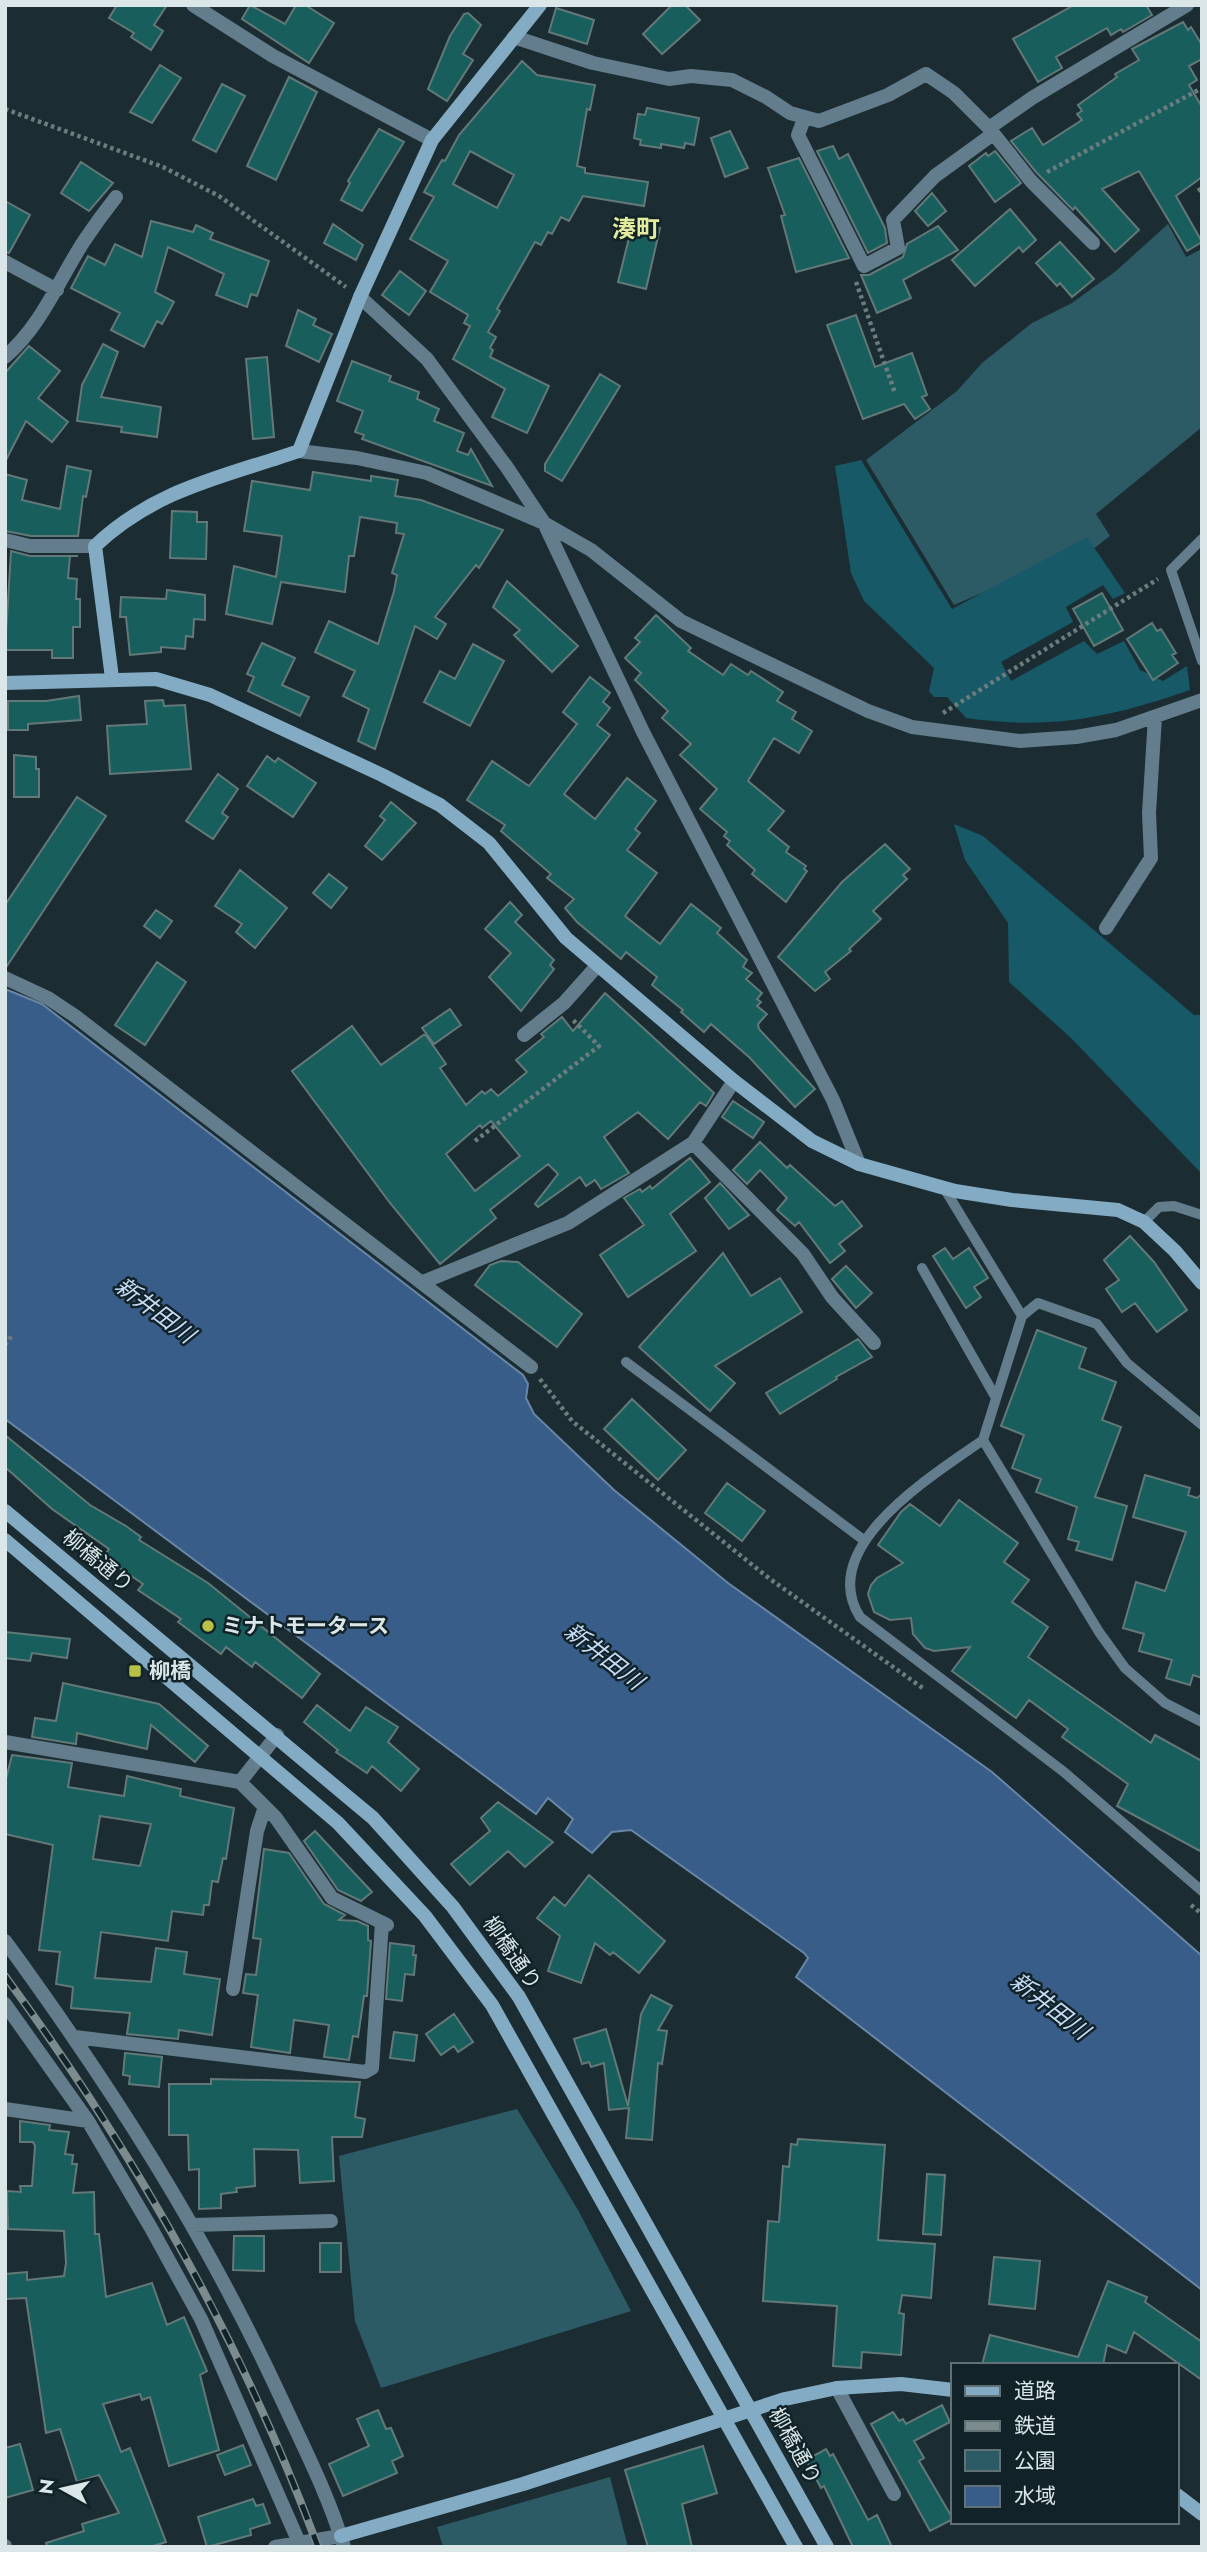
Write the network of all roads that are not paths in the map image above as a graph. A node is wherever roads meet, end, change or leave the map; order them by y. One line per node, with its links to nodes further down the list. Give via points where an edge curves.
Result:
1 (193, 5): 7 (street, via 273,55)
2 (540, 5): 4 (street)
3 (1187, 5): 6 (street, via 1032,98)
4 (514, 37): 5 (street, via 593,63 669,79 732,80); 7 (street)
5 (804, 119): 6 (street, via 819,121 888,95 926,74 954,93); 6 (street, via 798,135 864,266 898,248 893,220 935,176)
6 (991, 131): 9 (street, via 1031,181)
7 (432, 140): 12 (street)
8 (116, 197): 11 (street)
9 (1093, 243)
10 (5, 262): 11 (street)
11 (57, 290): 13 (street, via 24,341)
12 (360, 298): 14 (street); 15 (street, via 427,359)
13 (5, 357)
14 (299, 451): 15 (street, via 427,473); 18 (street, via 165,496 122,521)
15 (544, 523): 23 (street, via 591,550 681,621 912,727 1031,740 1116,730); 30 (street, via 643,732 833,1100)
16 (1202, 538): 19 (lane, via 1171,570)
17 (5, 540): 18 (street, via 30,546)
18 (95, 546): 20 (street)
19 (1202, 661)
20 (112, 678): 21 (street); 25 (street, via 156,679 210,695 440,805 489,843 566,938)
21 (5, 683)
22 (1202, 700): 23 (street)
23 (1155, 717): 24 (street, via 1151,858)
24 (1106, 928)
25 (597, 966): 27 (street); 28 (street)
26 (5, 978): 35 (street, via 75,1016)
27 (524, 1034)
28 (734, 1080): 29 (street); 30 (street, via 813,1141)
29 (693, 1143): 35 (street, via 568,1223); 38 (street, via 803,1254 832,1297)
30 (859, 1164): 31 (street)
31 (944, 1188): 33 (street, via 1118,1210); 37 (lane)
32 (1202, 1215): 33 (lane, via 1159,1206)
33 (1144, 1222): 36 (street)
34 (922, 1268): 41 (lane)
35 (422, 1282): 40 (street)
36 (1202, 1283)
37 (1022, 1316): 41 (lane); 42 (lane, via 1038,1303 1097,1324 1127,1363)
38 (874, 1343)
39 (626, 1362): 46 (lane)
40 (531, 1367)
41 (996, 1398): 43 (lane)
42 (1202, 1425)
43 (982, 1440): 46 (lane, via 874,1525); 47 (lane, via 1125,1668 1165,1703)
44 (5, 1511): 48 (street, 柳橋通り)
45 (5, 1540): 50 (street, 柳橋通り)
46 (866, 1541): 53 (lane, via 851,1572 849,1590 860,1617 1064,1772)
47 (1202, 1723)
48 (277, 1735): 50 (street); 64 (street, 柳橋通り, via 373,1818 453,1907 519,1997)
49 (5, 1742): 51 (street)
50 (261, 1755): 51 (street); 65 (street, 柳橋通り, via 338,1823 425,1916 492,2005)
51 (240, 1782): 52 (street)
52 (265, 1807): 55 (street, via 257,1831); 57 (street, via 332,1898 385,1924 372,2068 365,2072)
53 (1202, 1891)
54 (5, 1941): 57 (street)
55 (233, 1989)
56 (5, 2004): 59 (street)
57 (75, 2037): 61 (street)
58 (5, 2109): 59 (street)
59 (88, 2121): 70 (street, via 201,2319)
60 (331, 2221): 61 (street)
61 (194, 2225): 69 (street, via 260,2351)
62 (837, 2388): 63 (street, via 901,2384); 64 (street); 66 (street)
63 (951, 2390)
64 (751, 2410): 65 (street); 73 (street, 柳橋通り)
65 (726, 2419): 69 (street); 72 (street, 柳橋通り)
66 (894, 2494)
67 (1179, 2497): 68 (street)
68 (1202, 2514)
69 (342, 2541): 70 (street)
70 (300, 2544): 71 (street)
71 (275, 2547)
72 (796, 2547)
73 (827, 2547)

